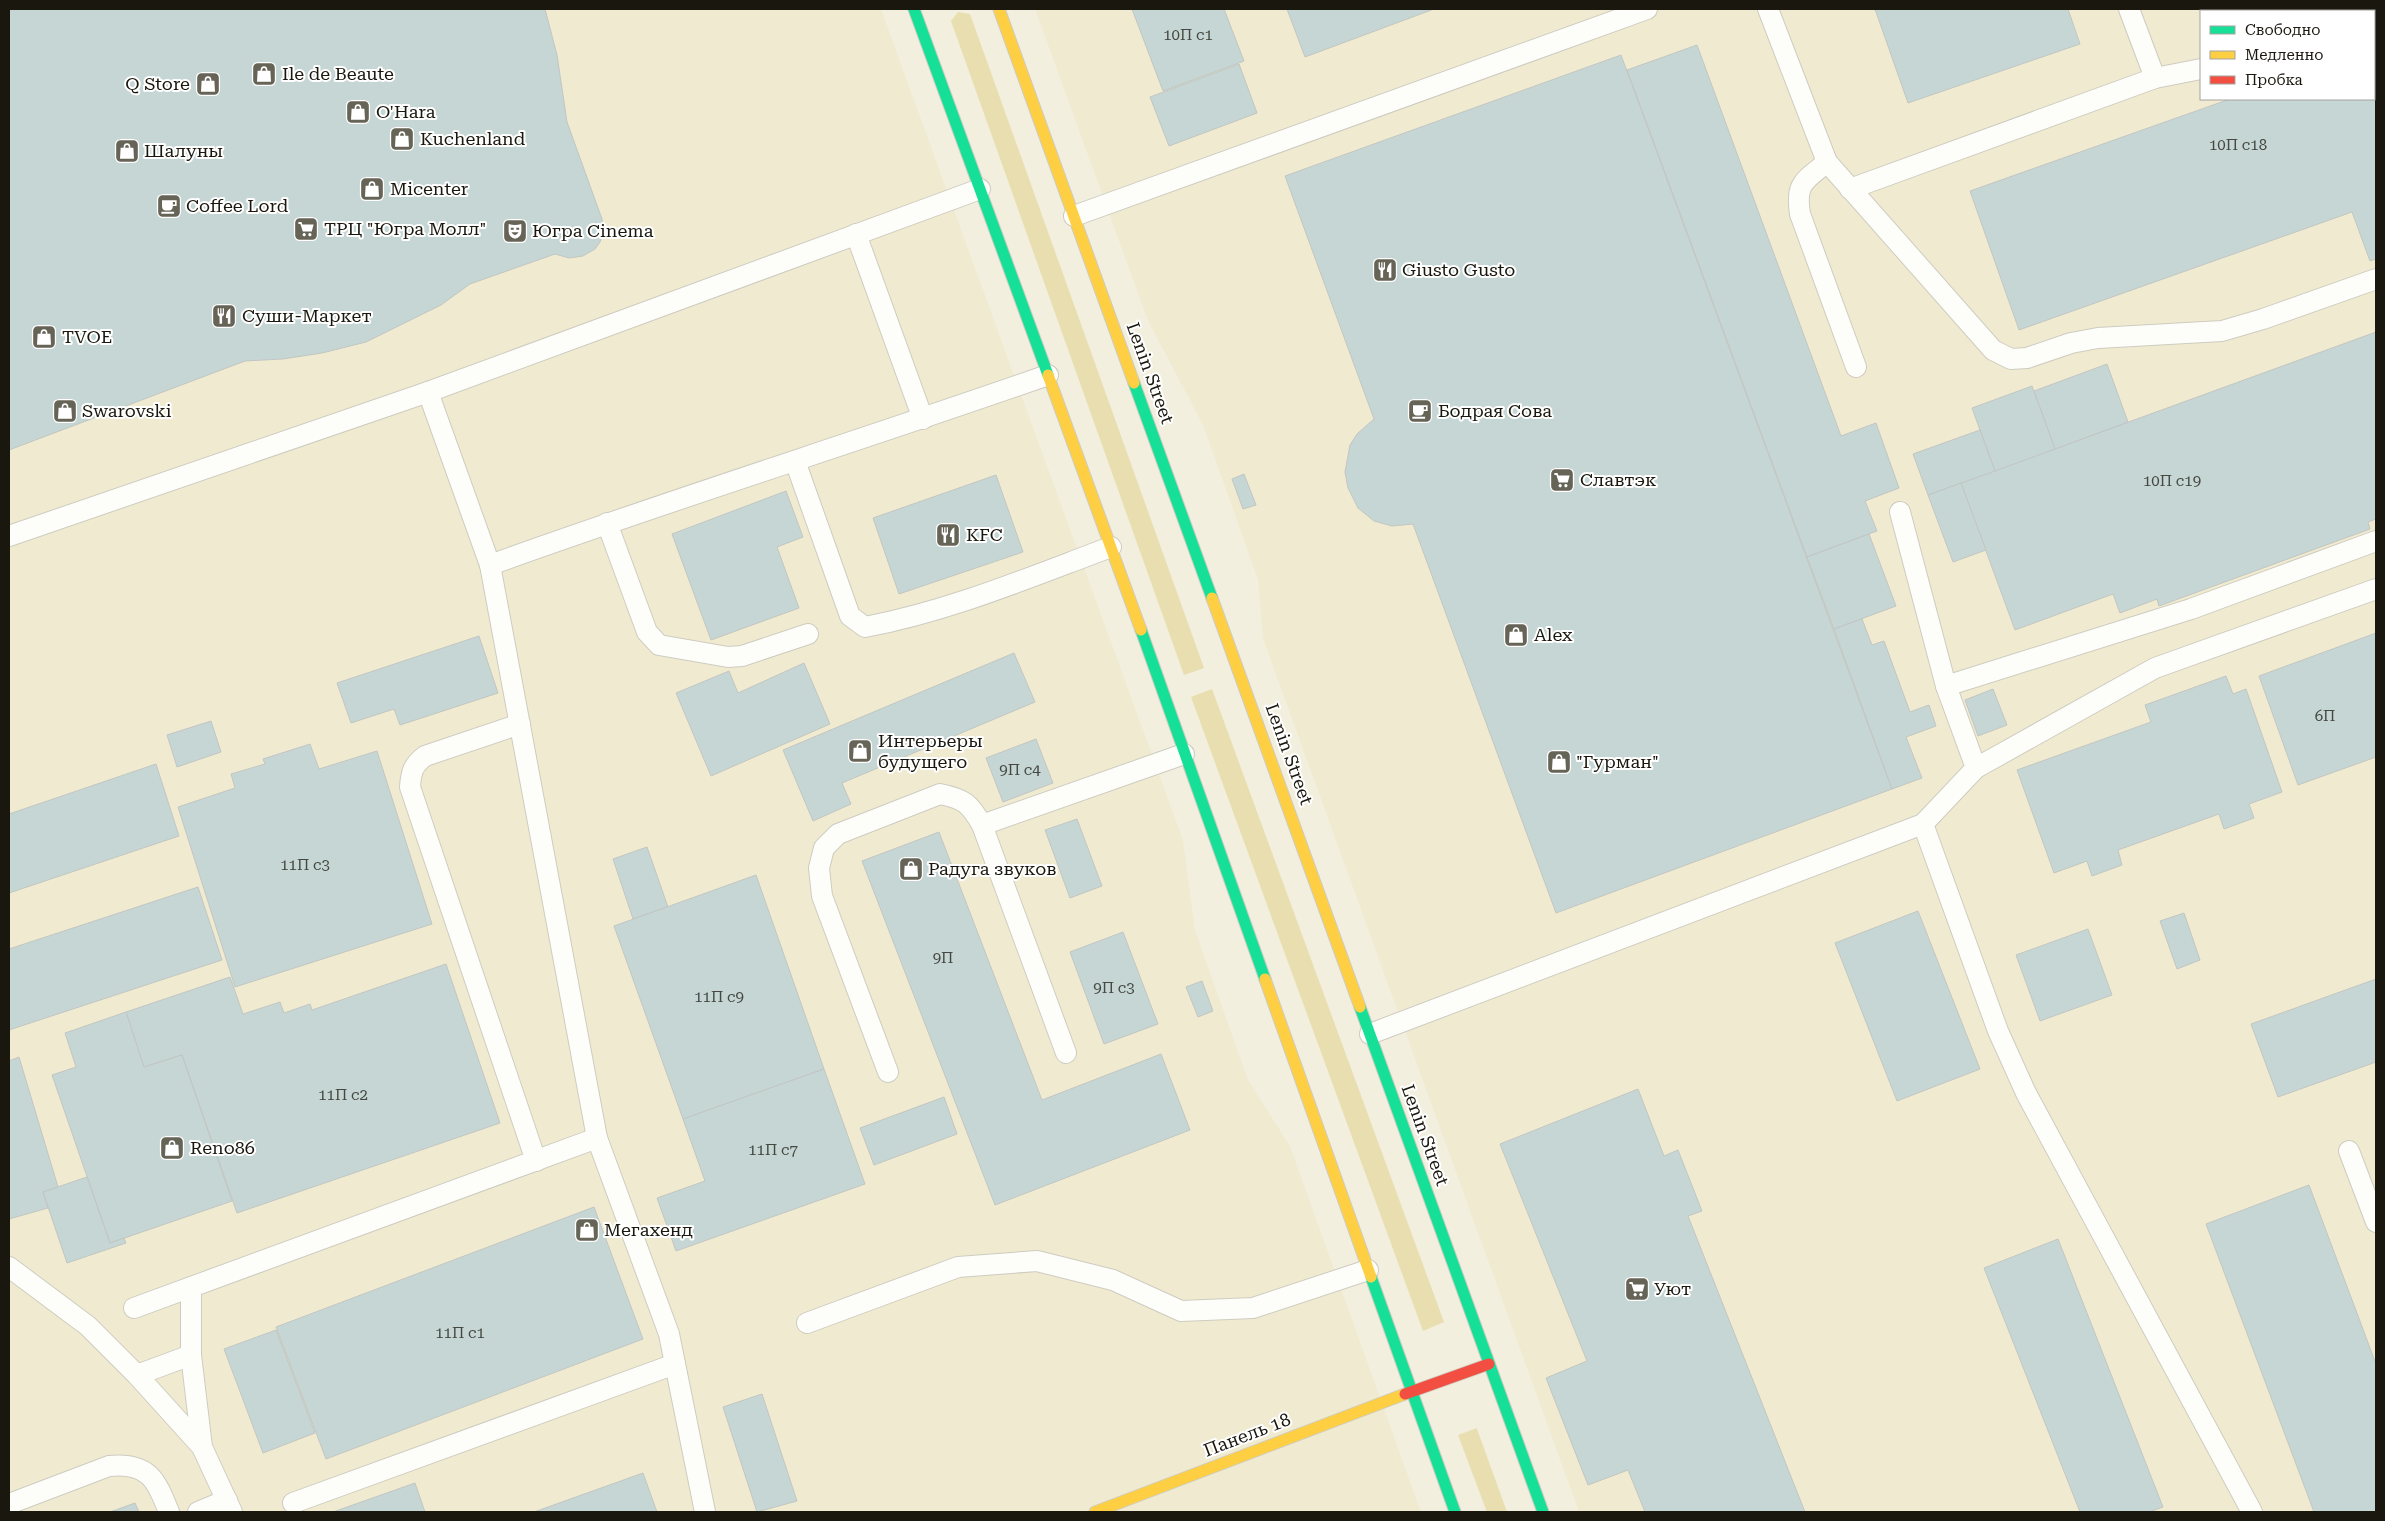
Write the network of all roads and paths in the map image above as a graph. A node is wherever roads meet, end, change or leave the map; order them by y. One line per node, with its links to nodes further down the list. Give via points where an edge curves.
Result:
1 (914, 9): 9 (main road)
2 (999, 9): 11 (main road, Lenin Street)
3 (1647, 9): 11 (lane)
4 (1768, 9): 8 (lane)
5 (2129, 9): 7 (lane)
6 (2200, 69): 7 (lane)
7 (2155, 78): 10 (lane)
8 (1827, 162): 10 (lane); 14 (lane, via 1801,184 1797,196 1800,214)
9 (980, 189): 12 (lane); 15 (main road)
10 (1850, 189): 13 (lane, via 1993,350 2011,359 2027,358 2071,343 2098,338 2222,331)
11 (1074, 216): 33 (main road, Lenin Street)
12 (856, 234): 16 (lane); 17 (lane)
13 (2376, 279)
14 (1856, 367)
15 (1048, 375): 17 (lane); 23 (main road)
16 (428, 392): 21 (lane); 24 (lane)
17 (923, 419): 18 (lane)
18 (794, 461): 20 (lane); 23 (lane, via 850,616 865,627 903,620 971,599)
19 (1900, 512): 27 (lane)
20 (607, 522): 24 (lane); 26 (lane, via 647,632 659,645 728,657 742,656)
21 (9, 536)
22 (2376, 541): 27 (lane, via 2191,609)
23 (1111, 547): 29 (main road)
24 (490, 565): 28 (lane)
25 (2376, 589): 30 (lane, via 2155,668)
26 (808, 634)
27 (1946, 686): 30 (lane)
28 (520, 724): 36 (lane); 38 (lane, via 425,756 410,773 410,787)
29 (1184, 754): 32 (lane); 41 (main road)
30 (1976, 768): 31 (lane)
31 (1923, 824): 33 (lane); 60 (lane, via 1998,1031 2026,1093)
32 (982, 825): 34 (lane); 35 (lane, via 971,806 940,794 838,834 824,848 819,868 822,896)
33 (1370, 1034): 47 (main road, Lenin Street)
34 (1066, 1053)
35 (888, 1072)
36 (597, 1138): 38 (lane); 46 (lane, via 669,1334)
37 (2349, 1151): 39 (lane)
38 (536, 1161): 42 (lane)
39 (2376, 1222)
40 (9, 1266): 48 (lane, via 88,1326)
41 (1368, 1270): 44 (lane, via 1253,1308 1181,1311 1113,1280 1037,1260 958,1267); 49 (main road)
42 (191, 1287): 43 (lane); 45 (lane)
43 (134, 1308)
44 (808, 1323)
45 (191, 1355): 48 (lane); 50 (lane)
46 (675, 1364): 51 (lane); 56 (lane)
47 (1489, 1364): 49 (main road, Панель 18); 59 (main road, Lenin Street)
48 (137, 1375): 50 (lane)
49 (1412, 1391): 57 (main road, Панель 18); 58 (main road)
50 (202, 1447): 53 (lane)
51 (293, 1503)
52 (9, 1504): 54 (lane, via 109,1466 121,1465 149,1473 159,1487)
53 (229, 1506): 55 (lane)
54 (169, 1512)
55 (198, 1512)
56 (705, 1512)
57 (1095, 1512)
58 (1455, 1512)
59 (1543, 1512)
60 (2252, 1512)

